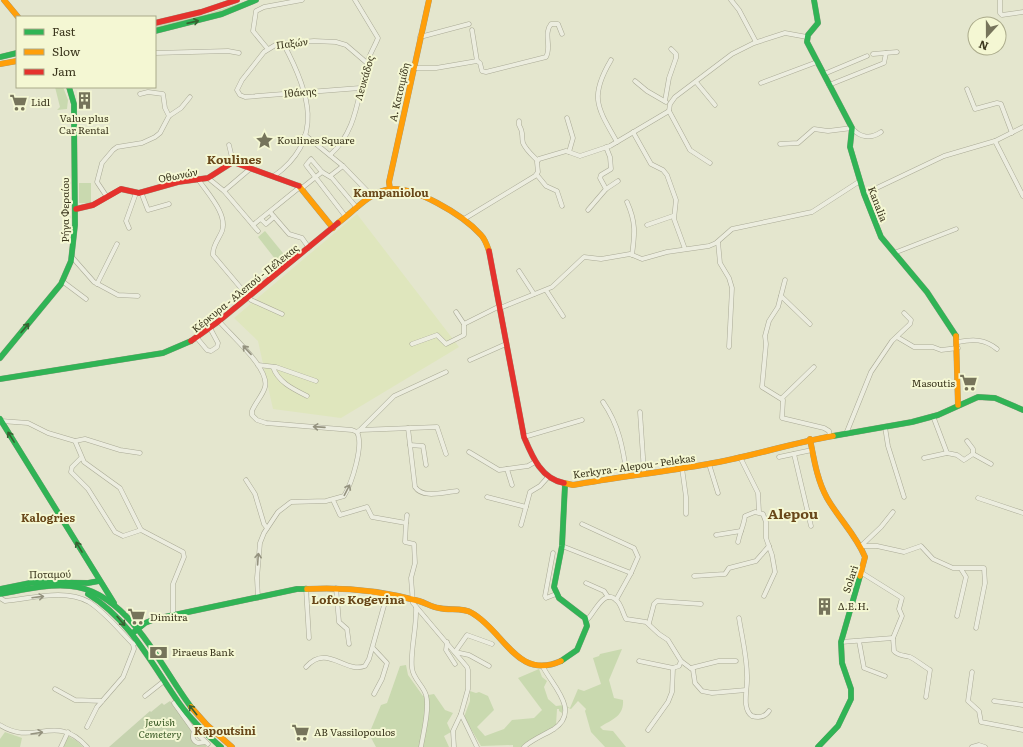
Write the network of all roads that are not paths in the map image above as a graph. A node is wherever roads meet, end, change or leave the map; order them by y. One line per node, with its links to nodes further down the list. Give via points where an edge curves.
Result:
1 (4, 0): 12 (main road)
2 (237, 0): 13 (main road)
3 (256, 0): 16 (main road, one-way to 3, via 222,14)
4 (302, 0): 10 (street)
5 (355, 0): 36 (street, Λευκάδος, via 378,37)
6 (428, 0): 19 (main road, Α. Κατσιμίδη)
7 (731, 0): 20 (street)
8 (814, 0): 18 (main road, via 818,23)
9 (1000, 0): 11 (street, via 1002,15)
10 (284, 1): 22 (street, via 256,11 253,31)
11 (1023, 12)
12 (17, 16)
13 (156, 23)
14 (469, 24): 19 (street)
15 (472, 30): 34 (street)
16 (156, 31)
17 (562, 34): 34 (street, via 558,24 550,25 546,34 547,54 542,59 485,73)
18 (807, 36): 20 (street, via 785,34); 35 (main road)
19 (420, 37): 38 (main road, Α. Κατσιμίδη)
20 (756, 42): 41 (street, via 732,54)
21 (283, 43): 22 (street, Παξών); 36 (street, Παξών, via 341,43); 47 (street)
22 (267, 48): 49 (street, Παξών, via 242,80 237,90)
23 (671, 49): 51 (street, via 676,58)
24 (897, 52): 28 (street)
25 (16, 53): 31 (main road)
26 (156, 53): 27 (street)
27 (239, 53)
28 (886, 53): 29 (street); 43 (street, via 884,63)
29 (872, 54)
30 (867, 56): 39 (street)
31 (0, 57)
32 (611, 60): 65 (street, via 601,76 597,100)
33 (16, 61): 37 (main road)
34 (477, 61): 38 (street, via 436,68)
35 (817, 62): 39 (main road); 42 (street)
36 (367, 63): 45 (street, Λευκάδος)
37 (0, 64)
38 (414, 68): 86 (main road, Α. Κατσιμίδη, via 391,173)
39 (824, 74): 43 (main road)
40 (635, 81): 51 (street, via 646,91)
41 (696, 82): 52 (street, via 675,97); 53 (street)
42 (761, 83)
43 (829, 85): 59 (main road)
44 (69, 88): 98 (main road, Ρήγα Φεραίου, via 74,104)
45 (360, 88): 47 (street, Ιθάκης); 70 (street, Λευκάδος, via 348,133)
46 (967, 89): 62 (street, via 975,109 1001,104)
47 (305, 92): 49 (street, Ιθάκης, via 247,97); 63 (street, via 309,119)
48 (140, 94): 55 (street, via 162,94)
49 (240, 95)
50 (190, 96): 55 (street, via 181,108)
51 (665, 101): 52 (street)
52 (670, 104): 54 (street)
53 (715, 105)
54 (669, 110): 60 (street); 73 (street, via 690,150)
55 (169, 116): 93 (street, via 155,137 142,143 118,147 107,156 100,167 96,182)
56 (567, 118): 69 (street, via 573,138)
57 (519, 121): 71 (street, via 525,147)
58 (1023, 127): 62 (street)
59 (852, 128): 61 (street, via 858,134 874,137); 66 (street, via 824,131 814,129 798,143); 84 (main road, Kanalia, via 850,147)
60 (633, 132): 65 (street); 101 (street, via 651,164 666,173 676,200)
61 (881, 132)
62 (1012, 133): 64 (street)
63 (305, 135): 70 (street); 78 (street, via 292,160)
64 (995, 141): 90 (street, via 944,156); 92 (street)
65 (617, 142): 68 (street)
66 (780, 144)
67 (229, 145): 72 (street)
68 (606, 147): 69 (street, via 580,156); 87 (street, via 611,169 600,178)
69 (569, 152): 71 (street)
70 (330, 155): 74 (street)
71 (538, 160): 77 (street)
72 (233, 162): 75 (main road); 81 (main road, Οθωνών)
73 (710, 163)
74 (343, 166): 79 (street); 91 (street)
75 (251, 168): 78 (main road); 88 (street)
76 (322, 172): 79 (street); 80 (street); 80 (street, via 311,159 306,166)
77 (536, 175): 96 (street, via 546,186 557,191); 105 (street)
78 (274, 176): 85 (main road)
79 (330, 176): 97 (street)
80 (316, 177): 85 (street); 103 (street)
81 (208, 178): 82 (main road, Οθωνών); 88 (street)
82 (198, 179): 89 (main road, Οθωνών); 128 (street, via 223,220 223,228 213,255)
83 (618, 180): 87 (street)
84 (860, 181): 90 (main road, Kanalia); 112 (street, via 812,212 732,228)
85 (301, 188): 100 (street); 109 (main road)
86 (390, 189): 91 (main road, Κέρκυρα - Αλεπού - Πέλεκας); 105 (main road, Kerkyra - Alepou - Pelekas, via 410,192)
87 (606, 189): 99 (street)
88 (224, 191): 106 (street)
89 (139, 193): 93 (main road, Οθωνών, via 121,188); 95 (street, via 148,210); 108 (street, via 126,221)
90 (864, 194): 116 (main road, Kanalia, via 881,237)
91 (372, 196): 97 (main road, Κέρκυρα - Αλεπού - Πέλεκας)
92 (1023, 196)
93 (107, 197): 98 (main road, Οθωνών, via 87,208)
94 (627, 202): 117 (street, via 634,219)
95 (169, 204)
96 (562, 206)
97 (357, 208): 103 (main road, Κέρκυρα - Αλεπού - Πέλεκας)
98 (76, 209): 118 (main road, Ρήγα Φεραίου)
99 (588, 210)
100 (270, 212): 102 (street); 104 (street)
101 (673, 216): 107 (street); 115 (street)
102 (274, 217): 104 (street, via 266,224); 114 (street, via 289,234 302,238)
103 (346, 218): 109 (main road, Κέρκυρα - Αλεπού - Πέλεκας)
104 (261, 219): 106 (street)
105 (464, 219): 129 (main road, Kerkyra - Alepou - Pelekas, via 479,232 487,245)
106 (253, 225): 111 (street)
107 (647, 225)
108 (129, 228)
109 (333, 228): 114 (main road, Κέρκυρα - Αλεπού - Πέλεκας)
110 (956, 229): 116 (street)
111 (258, 231)
112 (718, 242): 115 (street, via 709,246); 143 (street, via 720,263 732,288)
113 (117, 244): 122 (street)
114 (309, 248): 128 (main road, Κέρκυρα - Αλεπού - Πέλεκας)
115 (685, 249): 117 (street, via 644,259)
116 (894, 253): 140 (main road, Kanalia, via 927,292 953,329)
117 (632, 255): 123 (street, via 601,259 584,257 556,285)
118 (72, 257): 121 (main road, Ρήγα Φεραίου); 122 (street)
119 (519, 270): 124 (street)
120 (785, 280): 126 (street)
121 (62, 281): 127 (street); 146 (main road, Ρήγα Φεραίου, one-way to 121)
122 (97, 284): 125 (street, via 118,295)
123 (546, 290): 124 (street); 133 (street)
124 (534, 294): 129 (street)
125 (138, 296)
126 (781, 296): 136 (street); 155 (street, via 765,336 762,386)
127 (86, 298)
128 (248, 298): 132 (street); 134 (main road, Κέρκυρα - Αλεπού - Πέλεκας)
129 (500, 307): 135 (street); 142 (main road, Kerkyra - Alepou - Pelekas)
130 (456, 312): 135 (street)
131 (904, 313): 138 (street, via 910,318 911,323)
132 (282, 314)
133 (563, 316)
134 (219, 322): 137 (main road, Κέρκυρα - Αλεπού - Πέλεκας); 148 (street, one-way to 134)
135 (464, 324): 141 (street, via 464,335 447,343 437,335)
136 (810, 324)
137 (210, 328): 139 (main road, Κέρκυρα - Αλεπού - Πέλεκας); 139 (street, via 218,342 216,348 207,350)
138 (897, 337): 144 (street, via 914,347 933,347 940,350); 166 (street, via 869,376)
139 (197, 338): 152 (main road, Κέρκυρα - Αλεπού - Πέλεκας, via 158,354)
140 (958, 342): 144 (main road, Kanalia); 145 (street, via 982,341)
141 (412, 344)
142 (506, 344): 147 (street); 168 (main road, Kerkyra - Alepou - Pelekas)
143 (729, 347)
144 (958, 348): 157 (main road, Kanalia)
145 (997, 349)
146 (0, 358)
147 (470, 360)
148 (258, 365): 149 (street); 165 (street, one-way to 148, via 266,423 254,418 252,412 266,383)
149 (272, 367): 153 (street); 154 (street, via 280,380)
150 (814, 367): 155 (street)
151 (446, 372): 165 (street, via 394,396)
152 (0, 379)
153 (316, 381)
154 (307, 396)
155 (782, 398): 167 (street, via 782,418 824,428 829,431)
156 (603, 402): 191 (street, via 618,429)
157 (958, 405): 158 (main road, Kerkyra - Alepou - Pelekas, via 986,396); 160 (main road, Kerkyra - Alepou - Pelekas)
158 (1023, 410)
159 (640, 412): 190 (street)
160 (933, 416): 163 (main road, Kerkyra - Alepou - Pelekas); 176 (street)
161 (0, 420): 170 (street, via 28,423 48,433); 225 (main road, one-way to 161)
162 (582, 420): 168 (street)
163 (885, 427): 166 (main road, Kerkyra - Alepou - Pelekas); 198 (street, via 888,446)
164 (408, 428): 165 (street); 172 (street); 177 (street, via 438,428)
165 (358, 431): 201 (street, one-way to 165, via 345,495 353,477)
166 (846, 434): 167 (main road, Kerkyra - Alepou - Pelekas)
167 (830, 436): 169 (main road, Kerkyra - Alepou - Pelekas)
168 (524, 437): 184 (main road, Kerkyra - Alepou - Pelekas)
169 (810, 439): 173 (main road, Solari); 180 (main road, Kerkyra - Alepou - Pelekas)
170 (76, 441): 175 (street, via 85,439 120,450); 182 (street)
171 (967, 442): 179 (street, via 973,449)
172 (410, 445): 187 (street, via 423,446); 196 (street, via 414,487 417,490 426,494)
173 (812, 450): 178 (street); 219 (main road, Solari, via 820,482 827,497)
174 (469, 452): 189 (street, via 497,470)
175 (140, 453)
176 (947, 453): 179 (street, via 964,460); 183 (street)
177 (446, 454)
178 (794, 454): 181 (street); 211 (street)
179 (973, 454): 186 (street)
180 (740, 457): 185 (main road, Kerkyra - Alepou - Pelekas); 203 (street, via 758,493)
181 (779, 457)
182 (81, 458): 213 (street, via 88,466 120,488); 213 (street, via 72,467 71,472 88,489 114,532 122,536)
183 (924, 458)
184 (535, 462): 189 (street, via 528,466); 192 (main road, Kerkyra - Alepou - Pelekas)
185 (709, 464): 188 (main road, Kerkyra - Alepou - Pelekas); 197 (street)
186 (991, 464)
187 (426, 465)
188 (682, 468): 190 (main road, Kerkyra - Alepou - Pelekas); 206 (street)
189 (506, 469): 194 (street)
190 (644, 472): 191 (main road, Kerkyra - Alepou - Pelekas)
191 (627, 476): 195 (main road, Kerkyra - Alepou - Pelekas)
192 (548, 477): 195 (main road, Kerkyra - Alepou - Pelekas); 202 (street, via 530,492)
193 (246, 480): 212 (street, via 255,494 261,518)
194 (512, 485)
195 (565, 485): 217 (main road)
196 (457, 491)
197 (718, 493)
198 (904, 497)
199 (487, 498): 202 (street)
200 (978, 498): 205 (street)
201 (334, 500): 208 (street, via 340,515 367,507 372,517); 212 (street, via 290,502 278,512)
202 (526, 507): 210 (street)
203 (759, 512): 214 (street, via 745,516); 218 (street, via 765,518)
204 (892, 512): 219 (street, via 881,527)
205 (1023, 513)
206 (686, 514)
207 (407, 515): 208 (street)
208 (406, 523): 238 (street, via 405,542 414,544 411,578)
209 (582, 524): 223 (street, via 634,548 638,557)
210 (521, 525)
211 (811, 526)
212 (267, 528): 237 (street, one-way to 212, via 259,546)
213 (141, 530): 243 (street, via 184,554 173,584)
214 (741, 531): 215 (street); 216 (street)
215 (716, 535)
216 (738, 542)
217 (562, 546): 223 (street); 232 (main road, via 554,583)
218 (769, 546): 224 (street, via 756,561 729,568 725,574); 234 (street, via 775,573)
219 (860, 546): 221 (street, via 877,546 904,552 922,546 933,559); 222 (main road, Solari, via 865,557)
220 (553, 553): 232 (street, via 545,596 546,598)
221 (961, 569): 244 (street, via 966,577); 248 (street, via 982,567 985,570 986,583)
222 (862, 572): 252 (street, via 902,598 898,608 902,616); 254 (main road, Solari)
223 (631, 573): 239 (street)
224 (694, 576)
225 (99, 581): 230 (main road, Ποταμού, via 92,584 40,581); 241 (main road)
226 (586, 583): 235 (street, via 604,591)
227 (72, 588): 231 (main road, via 45,587); 241 (main road, via 88,590); 250 (main road, one-way to 250, via 104,604)
228 (306, 588): 229 (main road); 237 (main road); 251 (street)
229 (336, 588): 233 (main road); 257 (street, via 339,620 347,630)
230 (0, 589)
231 (0, 594)
232 (556, 594): 246 (main road)
233 (387, 595): 238 (main road); 259 (street)
234 (764, 596)
235 (608, 597): 239 (street); 246 (street, via 600,602)
236 (0, 598): 256 (street, one-way to 256, via 5,601 52,595 77,597 97,608)
237 (258, 598): 243 (main road)
238 (413, 600): 242 (street); 267 (main road, via 441,609 463,609 474,613 519,658)
239 (616, 600): 247 (street, via 626,619)
240 (701, 604): 247 (street, via 657,601)
241 (116, 607): 249 (main road)
242 (416, 607): 253 (street); 296 (street, via 412,669 414,677 425,692 427,701)
243 (173, 614): 249 (main road, via 151,620)
244 (957, 616)
245 (739, 618): 274 (street, via 747,676)
246 (586, 621): 267 (main road, via 585,632 576,653)
247 (649, 623): 262 (street, via 658,634 671,642)
248 (976, 628)
249 (137, 629): 250 (main road); 295 (main road, one-way to 249, via 208,727 190,706)
250 (132, 634): 256 (main road)
251 (309, 638)
252 (893, 638): 255 (street); 277 (street, via 895,653 911,657 930,670)
253 (447, 642): 260 (street); 264 (street, via 446,650)
254 (841, 642): 255 (street); 300 (main road, Solari, via 842,663 851,689 851,699 838,726)
255 (859, 642): 271 (street, via 864,668)
256 (135, 643): 272 (main road); 278 (street, via 123,676)
257 (349, 644)
258 (492, 644): 260 (street, via 467,635)
259 (373, 648): 266 (street, via 363,667 322,658 312,661); 275 (street, via 387,662)
260 (455, 652): 265 (street, via 469,655); 284 (street, via 468,670 468,689)
261 (639, 661): 268 (street)
262 (681, 661): 268 (street, via 679,666); 269 (street)
263 (736, 661): 269 (street, via 719,661)
264 (455, 664)
265 (488, 666)
266 (306, 667)
267 (543, 667): 299 (street, via 560,693 565,711 558,726)
268 (673, 668): 287 (street, via 672,692 668,702)
269 (691, 668): 274 (street, via 695,683 705,692)
270 (972, 672): 288 (street, via 968,701 979,711 981,722)
271 (885, 676)
272 (164, 681): 276 (street); 282 (main road)
273 (55, 689): 278 (street, via 75,700)
274 (746, 690): 283 (street, via 749,715 764,716)
275 (374, 694)
276 (145, 696)
277 (926, 697)
278 (102, 701): 286 (street)
279 (994, 701): 281 (street)
280 (174, 703): 282 (street)
281 (1023, 705)
282 (183, 711): 289 (street); 291 (main road)
283 (769, 711)
284 (462, 714): 297 (street, via 453,731); 298 (street)
285 (0, 725): 290 (street, one-way to 290, via 22,734)
286 (87, 727)
287 (648, 730)
288 (1023, 730)
289 (194, 731): 291 (street); 291 (street, via 194,741 207,743)
290 (68, 732): 292 (street); 293 (street, via 78,737)
291 (202, 734): 294 (main road)
292 (61, 747)
293 (87, 747)
294 (221, 747)
295 (232, 747)
296 (421, 747)
297 (454, 747)
298 (477, 747)
299 (524, 747)
300 (818, 747)
301 (972, 747): 302 (street)
302 (985, 747)

